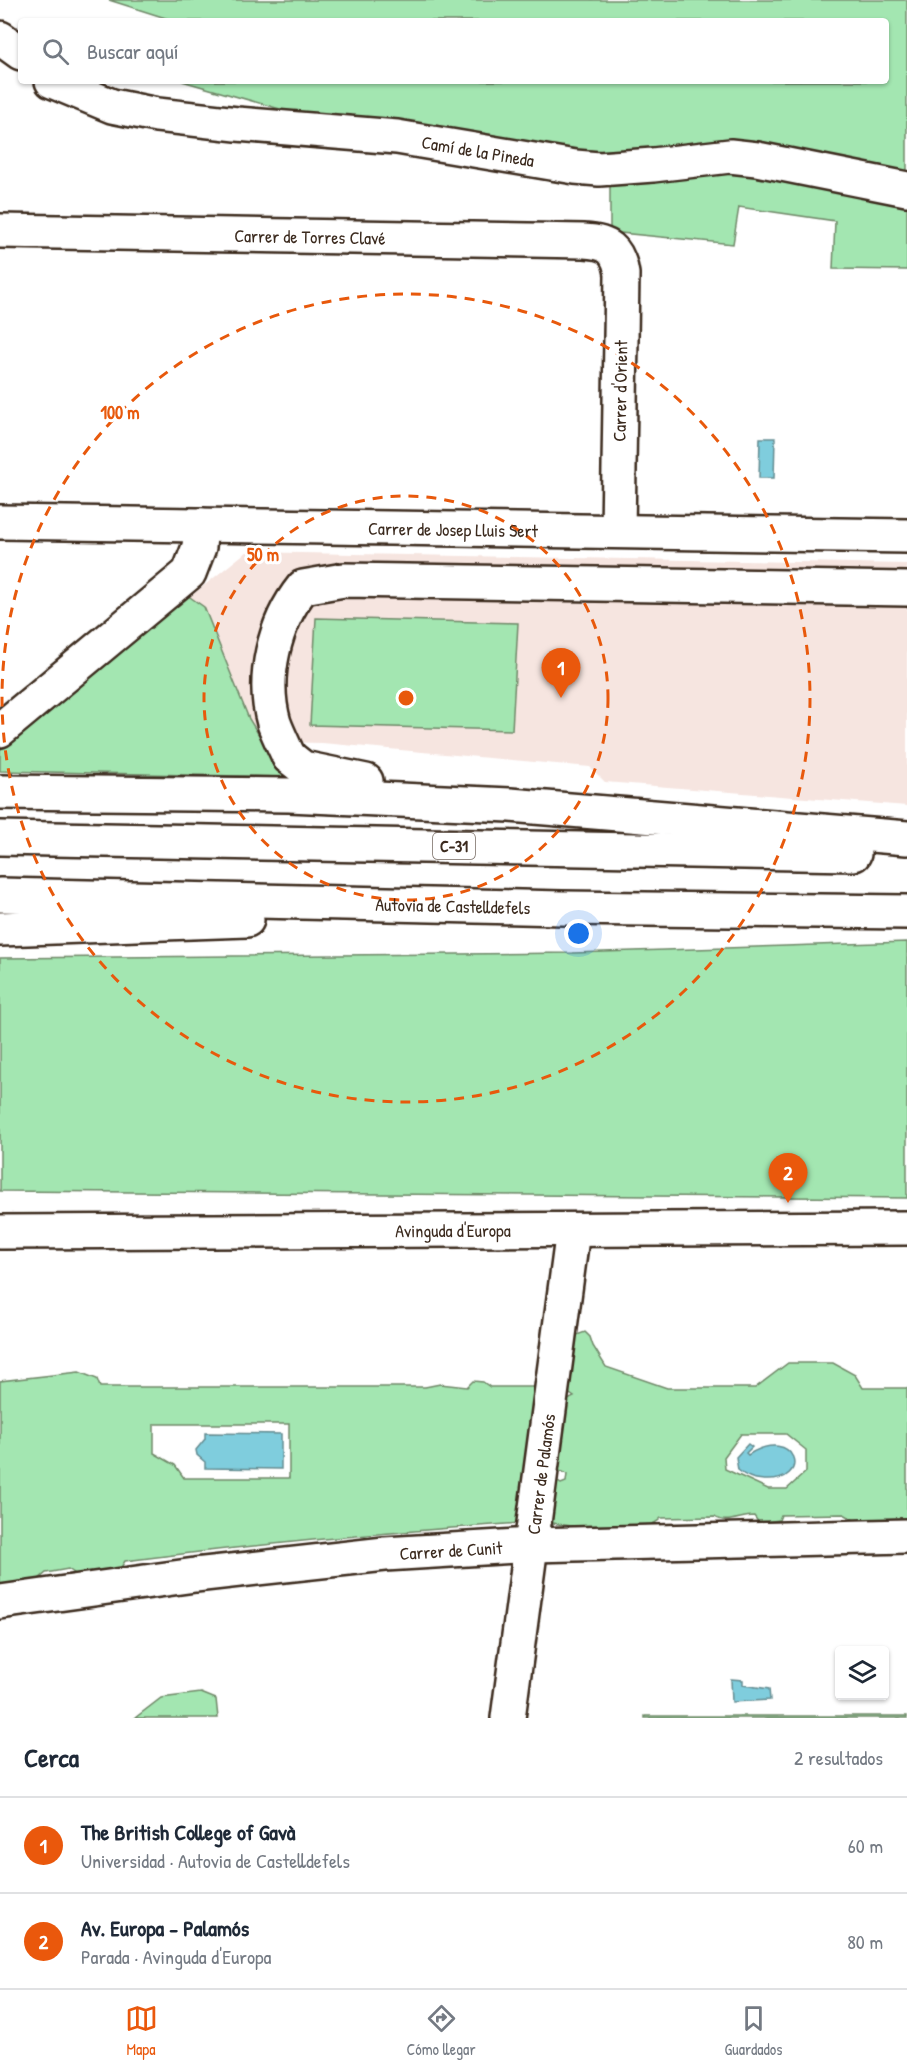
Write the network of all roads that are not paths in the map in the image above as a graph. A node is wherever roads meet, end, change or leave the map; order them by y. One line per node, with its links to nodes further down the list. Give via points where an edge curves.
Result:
1 (0, 38): 2 (main road)
2 (18, 51)
3 (59, 84): 4 (main road, Camí de la Pineda, via 112,106 168,116 397,136 575,167 599,169 730,156)
4 (907, 189)
5 (0, 231): 6 (main road, Carrer de Torres Clavé, via 600,242)
6 (616, 252): 9 (main road, Carrer d'Orient, via 622,274)
7 (0, 522): 8 (main road, Carrer de Josep Lluis Sert)
8 (201, 525): 9 (main road, Carrer de Josep Lluis Sert); 12 (main road, via 199,547 189,573)
9 (618, 531): 10 (main road, Carrer de Josep Lluis Sert)
10 (907, 536)
11 (907, 589): 14 (main road, via 322,582 303,587 291,602 273,648 268,692 274,724 289,757 303,768 322,774)
12 (0, 730)
13 (0, 792): 14 (main road, via 289,795)
14 (510, 806): 16 (main road)
15 (0, 838): 17 (main road, C-31)
16 (907, 838)
17 (907, 855)
18 (0, 895): 19 (main road, Autovia de Castelldefels)
19 (562, 908): 20 (main road, Autovia de Castelldefels); 21 (main road)
20 (907, 912)
21 (0, 929)
22 (907, 1228): 23 (main road, Avinguda d'Europa)
23 (573, 1230): 24 (main road, Avinguda d'Europa); 26 (main road, Carrer de Palamós)
24 (0, 1232)
25 (907, 1536): 26 (main road, Carrer de Cunit)
26 (532, 1545): 27 (main road, Carrer de Cunit, via 373,1555); 28 (main road, Carrer de Palamós)
27 (0, 1602)
28 (508, 1718)

